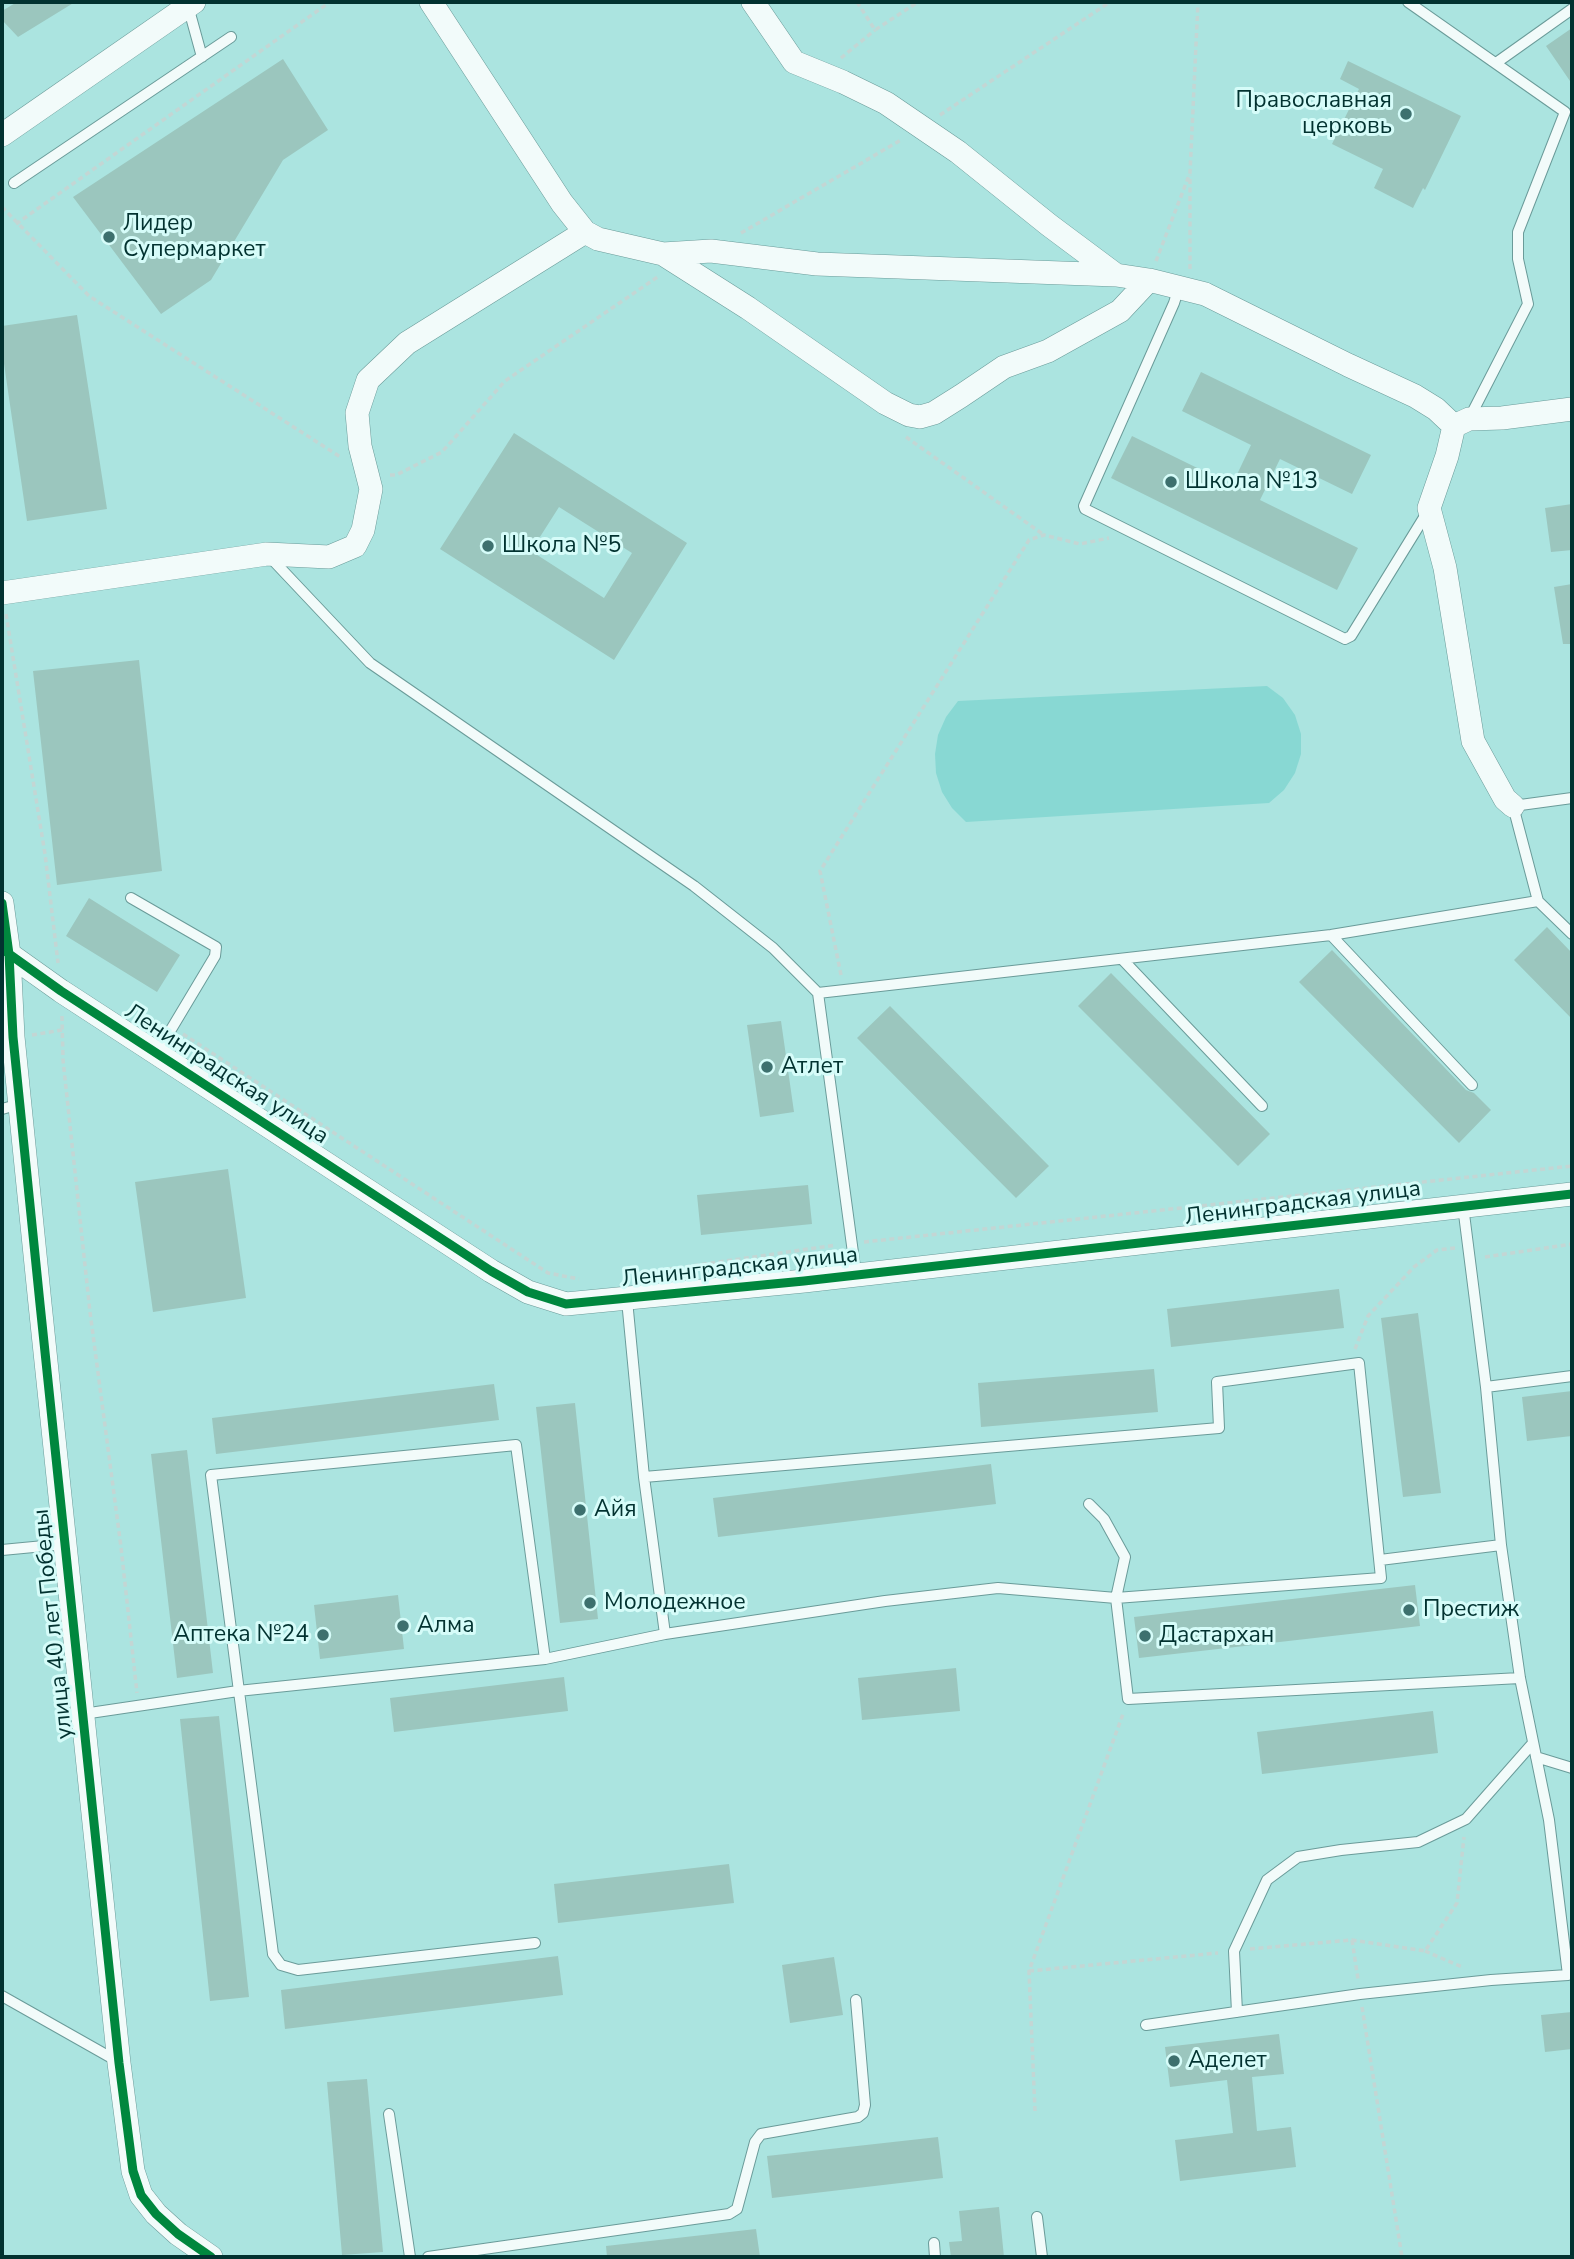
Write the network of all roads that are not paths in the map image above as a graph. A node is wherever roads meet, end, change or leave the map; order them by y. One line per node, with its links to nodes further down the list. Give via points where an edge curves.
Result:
1 (431, 2): 11 (street)
2 (754, 2): 13 (street, via 794,62 886,103 958,152)
3 (1408, 2): 8 (lane)
4 (191, 4): 7 (lane); 9 (street)
5 (1572, 9): 8 (lane)
6 (230, 37): 7 (lane)
7 (201, 57): 10 (lane)
8 (1496, 63): 17 (lane, via 1565,112 1518,232 1518,259 1528,304)
9 (2, 135)
10 (14, 183)
11 (584, 232): 12 (street); 19 (street, via 407,343 368,380 357,413 371,489 355,546 328,557)
12 (665, 262): 13 (street, via 711,251 817,264); 14 (street, via 748,308 885,403 920,417 934,413 1004,367 1048,351 1120,312)
13 (1116, 275): 14 (street)
14 (1149, 280): 15 (street)
15 (1184, 288): 17 (street, via 1205,294); 18 (lane, via 1084,506 1089,512 1345,639)
16 (1572, 409): 17 (street)
17 (1462, 422): 18 (street)
18 (1429, 508): 22 (street, via 1445,568 1473,741)
19 (267, 554): 20 (street); 30 (lane, via 370,663 694,886 773,948)
20 (2, 593)
21 (1572, 798): 22 (lane)
22 (1513, 806): 24 (lane)
23 (131, 898): 31 (lane, via 216,947 215,957)
24 (1538, 901): 26 (lane); 27 (lane)
25 (2, 903): 28 (street, улица 40 лет Победы)
26 (1572, 934)
27 (1331, 935): 29 (lane); 32 (lane)
28 (5, 951): 31 (street, Ленинградская улица); 33 (street, улица 40 лет Победы, via 13,1037)
29 (1122, 959): 30 (lane); 34 (lane)
30 (818, 993): 37 (lane)
31 (157, 1053): 38 (street, Ленинградская улица, via 528,1292 566,1304)
32 (1472, 1085)
33 (11, 1106): 43 (street, улица 40 лет Победы)
34 (1262, 1106)
35 (1572, 1194): 36 (street, Ленинградская улица)
36 (1462, 1205): 37 (street, Ленинградская улица); 40 (lane)
37 (856, 1275): 38 (street, Ленинградская улица)
38 (627, 1300): 41 (lane)
39 (1572, 1376): 40 (lane)
40 (1486, 1387): 44 (lane)
41 (644, 1477): 46 (lane, via 1219,1428 1217,1382 1359,1363); 48 (lane)
42 (1089, 1504): 47 (lane, via 1104,1518 1125,1556)
43 (66, 1544): 45 (lane); 52 (street, улица 40 лет Победы)
44 (1501, 1545): 46 (lane); 50 (lane)
45 (2, 1550)
46 (1380, 1560): 47 (lane, via 1381,1578)
47 (1116, 1598): 48 (lane, via 998,1588); 50 (lane, via 1128,1699)
48 (665, 1634): 49 (lane)
49 (545, 1659): 51 (lane); 51 (lane, via 516,1445 211,1475)
50 (1520, 1678): 53 (lane)
51 (238, 1690): 52 (lane); 56 (lane, via 273,1954 281,1965 298,1970)
52 (82, 1714): 62 (street, улица 40 лет Победы)
53 (1534, 1743): 54 (lane); 60 (lane, via 1466,1819 1418,1842 1298,1857 1266,1880 1234,1951)
54 (1536, 1757): 55 (lane); 57 (lane)
55 (1572, 1768)
56 (535, 1943)
57 (1570, 1975): 60 (lane, via 1360,1994)
58 (2, 1996): 62 (lane)
59 (856, 2000): 68 (lane, via 863,2113 761,2134 737,2209 729,2214)
60 (1237, 2012): 61 (lane)
61 (1146, 2025)
62 (119, 2063): 66 (street, улица 40 лет Победы, via 133,2171 141,2194 156,2214)
63 (389, 2114): 67 (lane)
64 (1037, 2217): 70 (lane)
65 (934, 2244): 69 (lane)
66 (211, 2257)
67 (410, 2257)
68 (428, 2257)
69 (935, 2257)
70 (1042, 2257)

